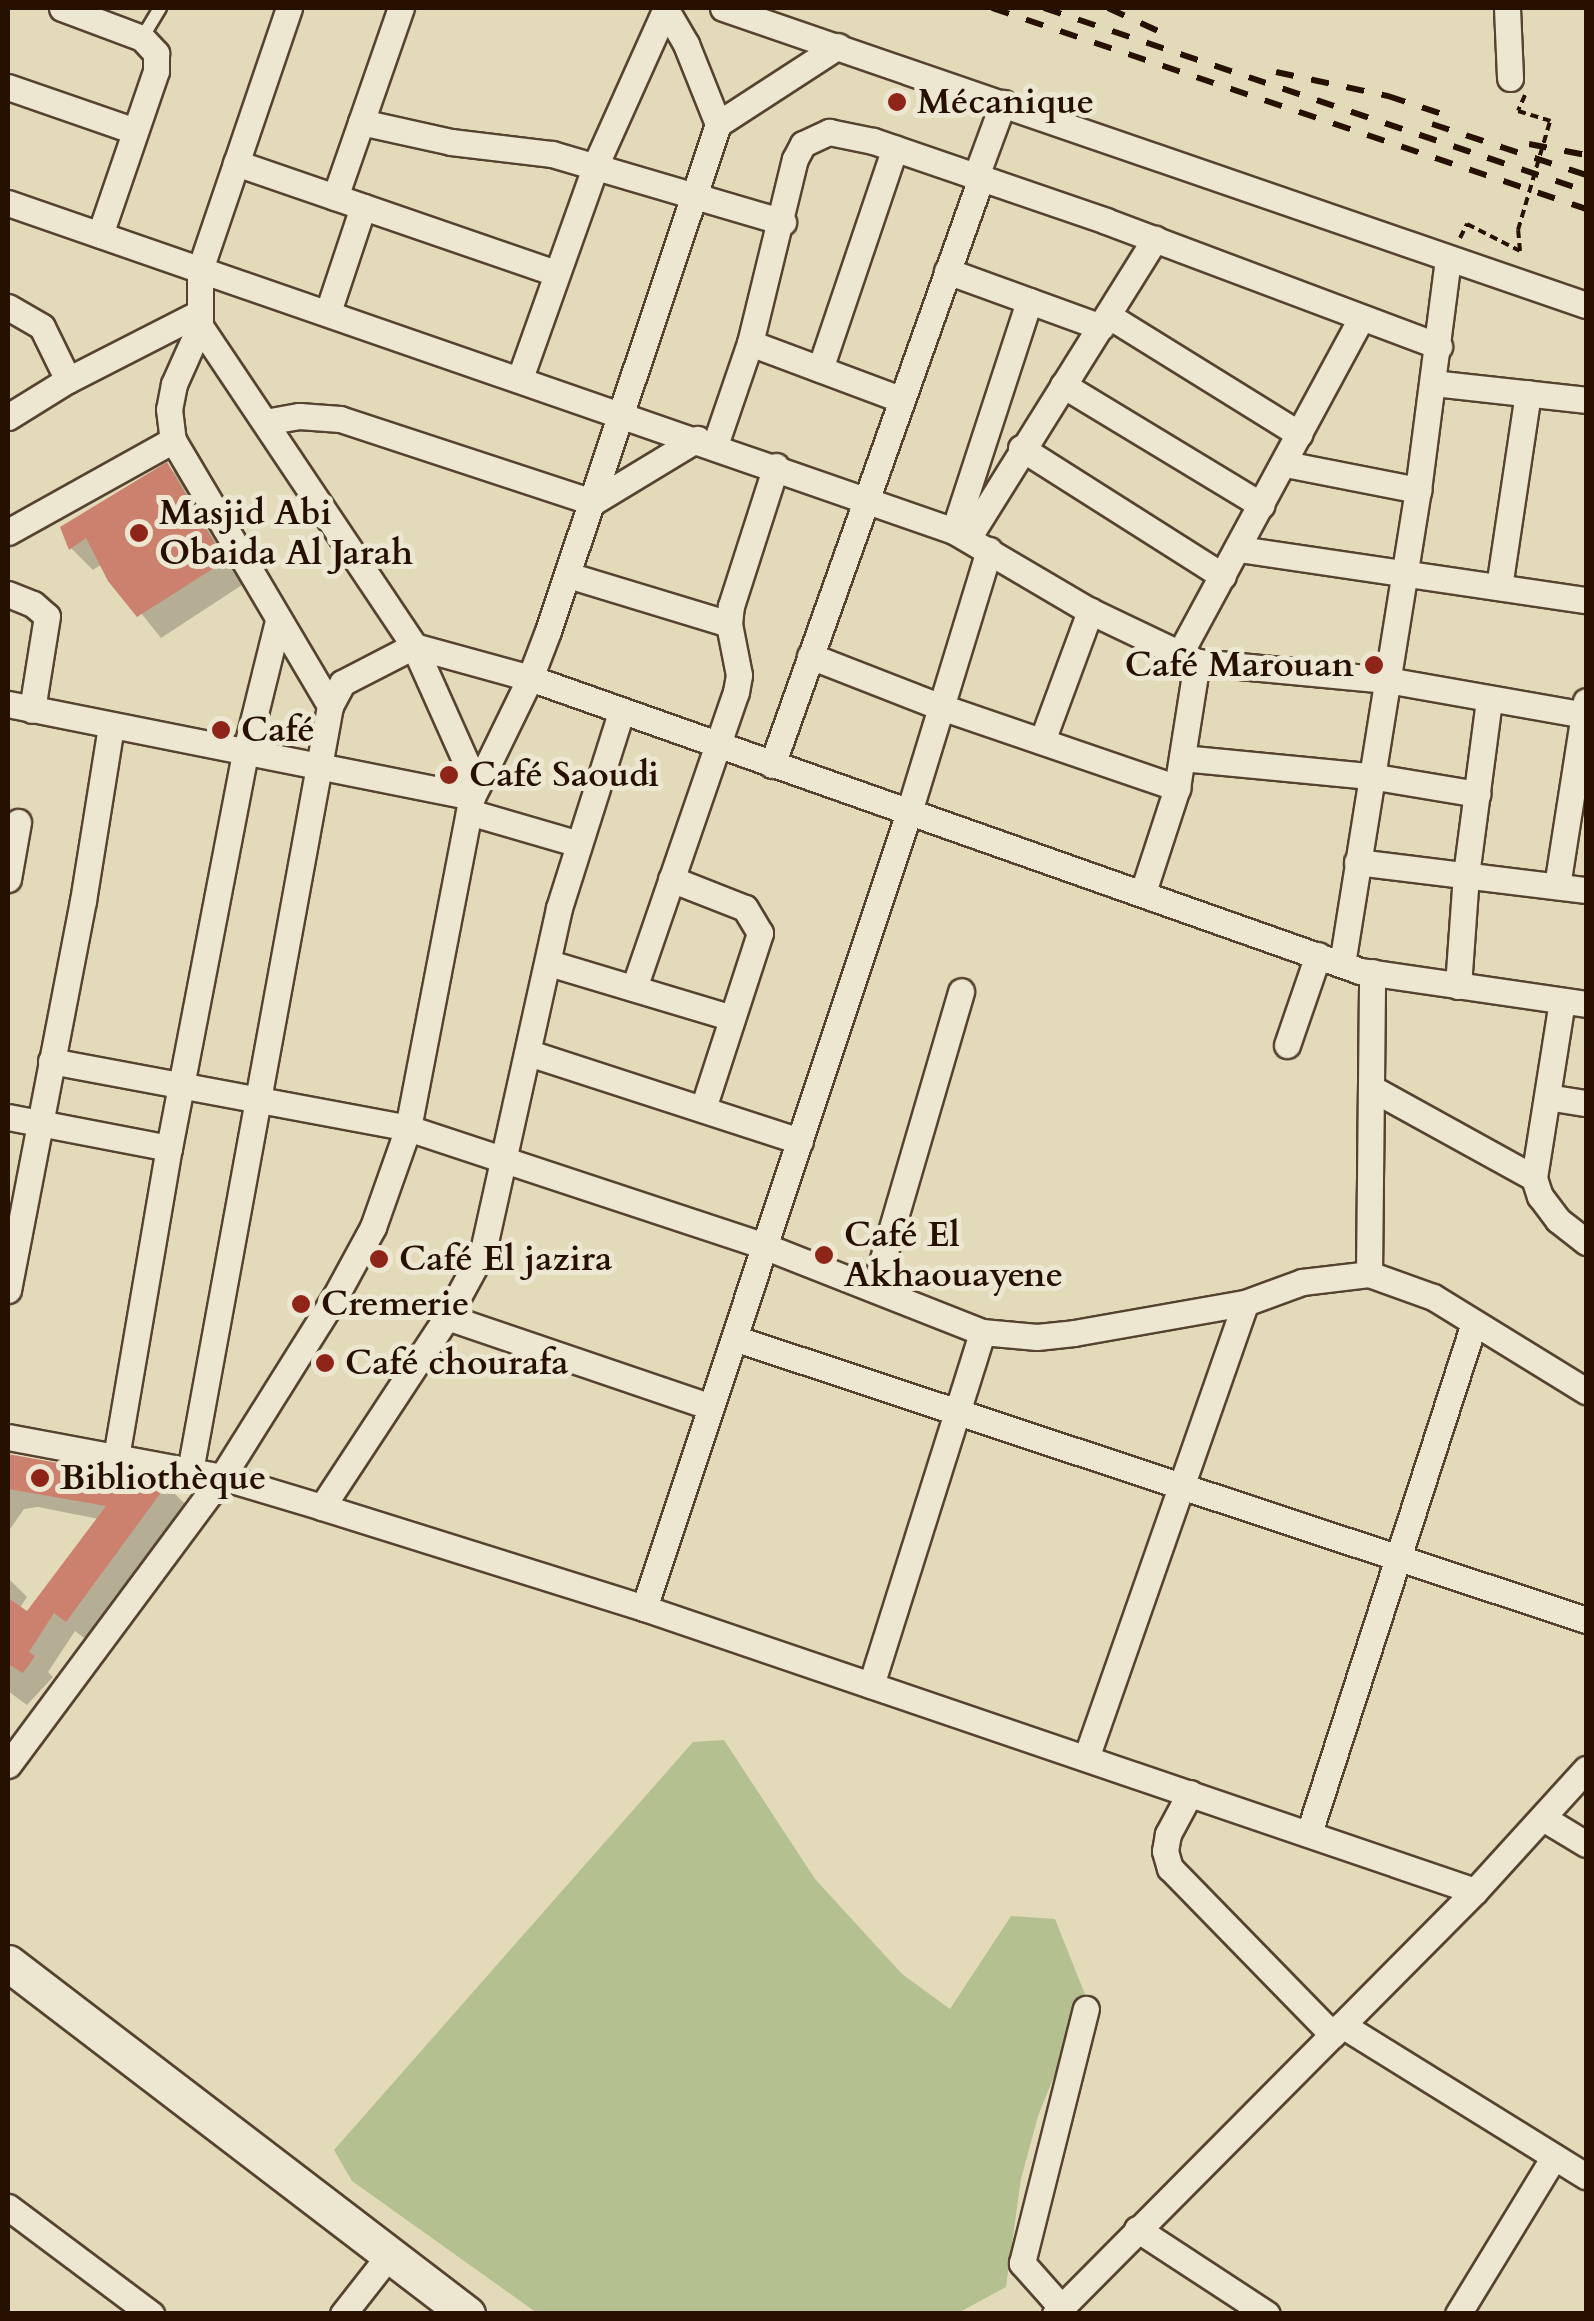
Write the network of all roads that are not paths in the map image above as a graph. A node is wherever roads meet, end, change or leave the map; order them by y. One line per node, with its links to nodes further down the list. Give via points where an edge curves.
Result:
1 (62, 8): 8 (street)
2 (160, 8): 8 (lane)
3 (289, 8): 17 (street)
4 (401, 8): 13 (street)
5 (665, 8): 14 (street); 18 (street)
6 (724, 8): 9 (street)
7 (1506, 8): 10 (street)
8 (142, 38): 15 (street, via 157,62)
9 (838, 46): 12 (street); 14 (street)
10 (1519, 84)
11 (8, 87): 15 (street)
12 (1003, 103): 19 (street); 27 (street)
13 (361, 122): 18 (street); 21 (street)
14 (718, 124): 20 (street)
15 (135, 131): 25 (street)
16 (895, 148): 19 (street); 24 (street, via 844,134 814,135 795,160); 40 (street)
17 (236, 163): 21 (street); 28 (street)
18 (596, 164): 20 (street); 30 (street)
19 (978, 177): 26 (street); 29 (street)
20 (694, 194): 24 (street); 48 (street)
21 (335, 197): 23 (street)
22 (8, 203): 25 (street)
23 (363, 207): 30 (street); 34 (street)
24 (783, 222): 38 (street)
25 (100, 235): 28 (street)
26 (1154, 239): 35 (street); 37 (street)
27 (1448, 260): 32 (street); 39 (street)
28 (200, 270): 34 (street); 36 (street)
29 (947, 271): 31 (street); 46 (street)
30 (555, 273): 41 (street)
31 (1029, 301): 37 (street); 62 (street)
32 (1586, 305)
33 (8, 307): 42 (street, via 42,327)
34 (328, 312): 41 (street)
35 (1361, 318): 39 (street); 51 (street)
36 (200, 319): 42 (street); 50 (street); 52 (street, via 174,384)
37 (1105, 321): 44 (street); 51 (street)
38 (750, 343): 40 (street); 53 (street)
39 (1439, 346): 43 (street)
40 (820, 370): 46 (street)
41 (520, 378): 48 (street)
42 (68, 380): 49 (street)
43 (1434, 383): 45 (street); 57 (street)
44 (1063, 384): 54 (street); 60 (street)
45 (1528, 393): 47 (street); 67 (street)
46 (900, 399): 58 (street)
47 (1586, 400)
48 (618, 412): 53 (street); 59 (street)
49 (8, 417)
50 (265, 422): 59 (street, via 340,419); 73 (street)
51 (1299, 434): 55 (street)
52 (173, 440): 61 (street); 71 (street)
53 (706, 442): 56 (street); 59 (street)
54 (1021, 448): 62 (street); 66 (street)
55 (1286, 464): 57 (street); 60 (street)
56 (776, 466): 58 (street); 72 (street)
57 (1418, 490): 65 (street)
58 (864, 497): 62 (street); 74 (street)
59 (594, 502): 64 (street)
60 (1261, 506): 63 (street)
61 (8, 532)
62 (970, 540): 70 (street); 81 (street)
63 (1238, 549): 65 (street); 66 (street)
64 (568, 575): 72 (street); 76 (street)
65 (1404, 575): 67 (street); 77 (street)
66 (1223, 576): 75 (street)
67 (1499, 587): 69 (street)
68 (8, 594): 80 (street, via 47,616)
69 (1586, 600)
70 (1090, 611): 75 (street); 85 (street)
71 (278, 620): 79 (street); 87 (street)
72 (729, 624): 86 (street, via 739,675)
73 (414, 646): 76 (street); 79 (street, via 342,683); 94 (street)
74 (810, 656): 81 (street); 89 (street)
75 (1188, 659): 77 (street); 88 (street)
76 (530, 678): 83 (street); 94 (street)
77 (1388, 680): 78 (street); 91 (street)
78 (1490, 701): 82 (street); 93 (street)
79 (330, 706): 90 (street)
80 (20, 707): 84 (street)
81 (941, 707): 85 (street); 95 (street)
82 (1586, 710): 102 (street)
83 (620, 712): 86 (street); 97 (street)
84 (111, 727): 87 (street); 115 (street)
85 (1042, 741): 92 (street)
86 (718, 746): 89 (street); 101 (street)
87 (246, 754): 90 (street); 116 (street)
88 (1182, 758): 91 (street); 92 (street)
89 (772, 765): 95 (street)
90 (318, 770): 94 (street); 119 (street)
91 (1370, 776): 93 (street); 98 (street)
92 (1177, 788): 104 (street)
93 (1478, 794): 99 (street)
94 (473, 799): 97 (street); 124 (street)
95 (909, 812): 104 (street); 125 (street)
96 (18, 822): 100 (street)
97 (576, 843): 106 (street)
98 (1357, 862): 99 (street); 105 (street)
99 (1466, 874): 102 (street); 108 (street)
100 (8, 879)
101 (671, 879): 109 (street); 112 (street, via 745,908 758,924)
102 (1557, 886): 103 (street)
103 (1586, 890)
104 (1143, 892): 105 (street)
105 (1330, 959): 107 (street); 113 (street)
106 (549, 963): 109 (street); 114 (street)
107 (1372, 972): 108 (street); 117 (street)
108 (1458, 986): 111 (street)
109 (634, 988): 112 (street)
110 (962, 991): 132 (street)
111 (1574, 1002): 118 (street)
112 (732, 1018): 121 (street)
113 (1287, 1045)
114 (529, 1052): 121 (street); 127 (street)
115 (52, 1061): 116 (street); 123 (street)
116 (183, 1088): 119 (street); 126 (street)
117 (1373, 1089): 128 (street); 131 (street)
118 (1547, 1097): 120 (street); 128 (street)
119 (258, 1102): 124 (street); 144 (street)
120 (1586, 1103)
121 (702, 1108): 125 (street)
122 (8, 1117): 123 (street)
123 (40, 1123): 126 (street); 133 (street)
124 (408, 1128): 127 (street); 145 (street, via 361,1252)
125 (800, 1141): 130 (street)
126 (169, 1148): 143 (street)
127 (502, 1159): 130 (street); 135 (street, via 483,1250)
128 (1534, 1178): 129 (street, via 1558,1220)
129 (1586, 1242)
130 (764, 1246): 132 (street); 138 (street)
131 (1369, 1274): 134 (street, via 1302,1282); 136 (street, via 1433,1297)
132 (875, 1286): 137 (street)
133 (8, 1290)
134 (1244, 1303): 137 (street, via 1037,1338); 146 (street)
135 (447, 1317): 140 (street); 147 (street)
136 (1474, 1323): 139 (street); 148 (street)
137 (982, 1332): 141 (street)
138 (734, 1338): 140 (street); 141 (street)
139 (1586, 1391)
140 (709, 1406): 149 (street)
141 (956, 1408): 146 (street); 151 (street)
142 (8, 1437): 143 (street)
143 (116, 1457): 144 (street)
144 (190, 1471): 145 (street)
145 (222, 1477): 147 (street); 153 (street)
146 (1181, 1486): 148 (street); 152 (street)
147 (322, 1506): 149 (street)
148 (1397, 1560): 150 (street); 157 (street)
149 (644, 1608): 151 (street)
150 (1586, 1620)
151 (871, 1686): 152 (street)
152 (1086, 1758): 155 (street)
153 (8, 1766)
154 (1586, 1769): 156 (street)
155 (1190, 1792): 157 (street); 162 (street, via 1168,1834 1170,1868)
156 (1542, 1818): 158 (street); 159 (street)
157 (1309, 1832): 159 (street)
158 (1586, 1844)
159 (1476, 1891): 162 (street)
160 (8, 1963): 167 (main road)
161 (1086, 2009): 168 (street, via 1022,2263)
162 (1338, 2030): 163 (street); 166 (street)
163 (1554, 2157): 164 (street); 173 (street)
164 (1586, 2176)
165 (8, 2206): 169 (street)
166 (1136, 2229): 168 (street); 172 (street)
167 (390, 2254): 170 (street); 171 (main road)
168 (1058, 2310)
169 (152, 2314)
170 (343, 2314)
171 (467, 2314)
172 (1267, 2314)
173 (1458, 2314)

